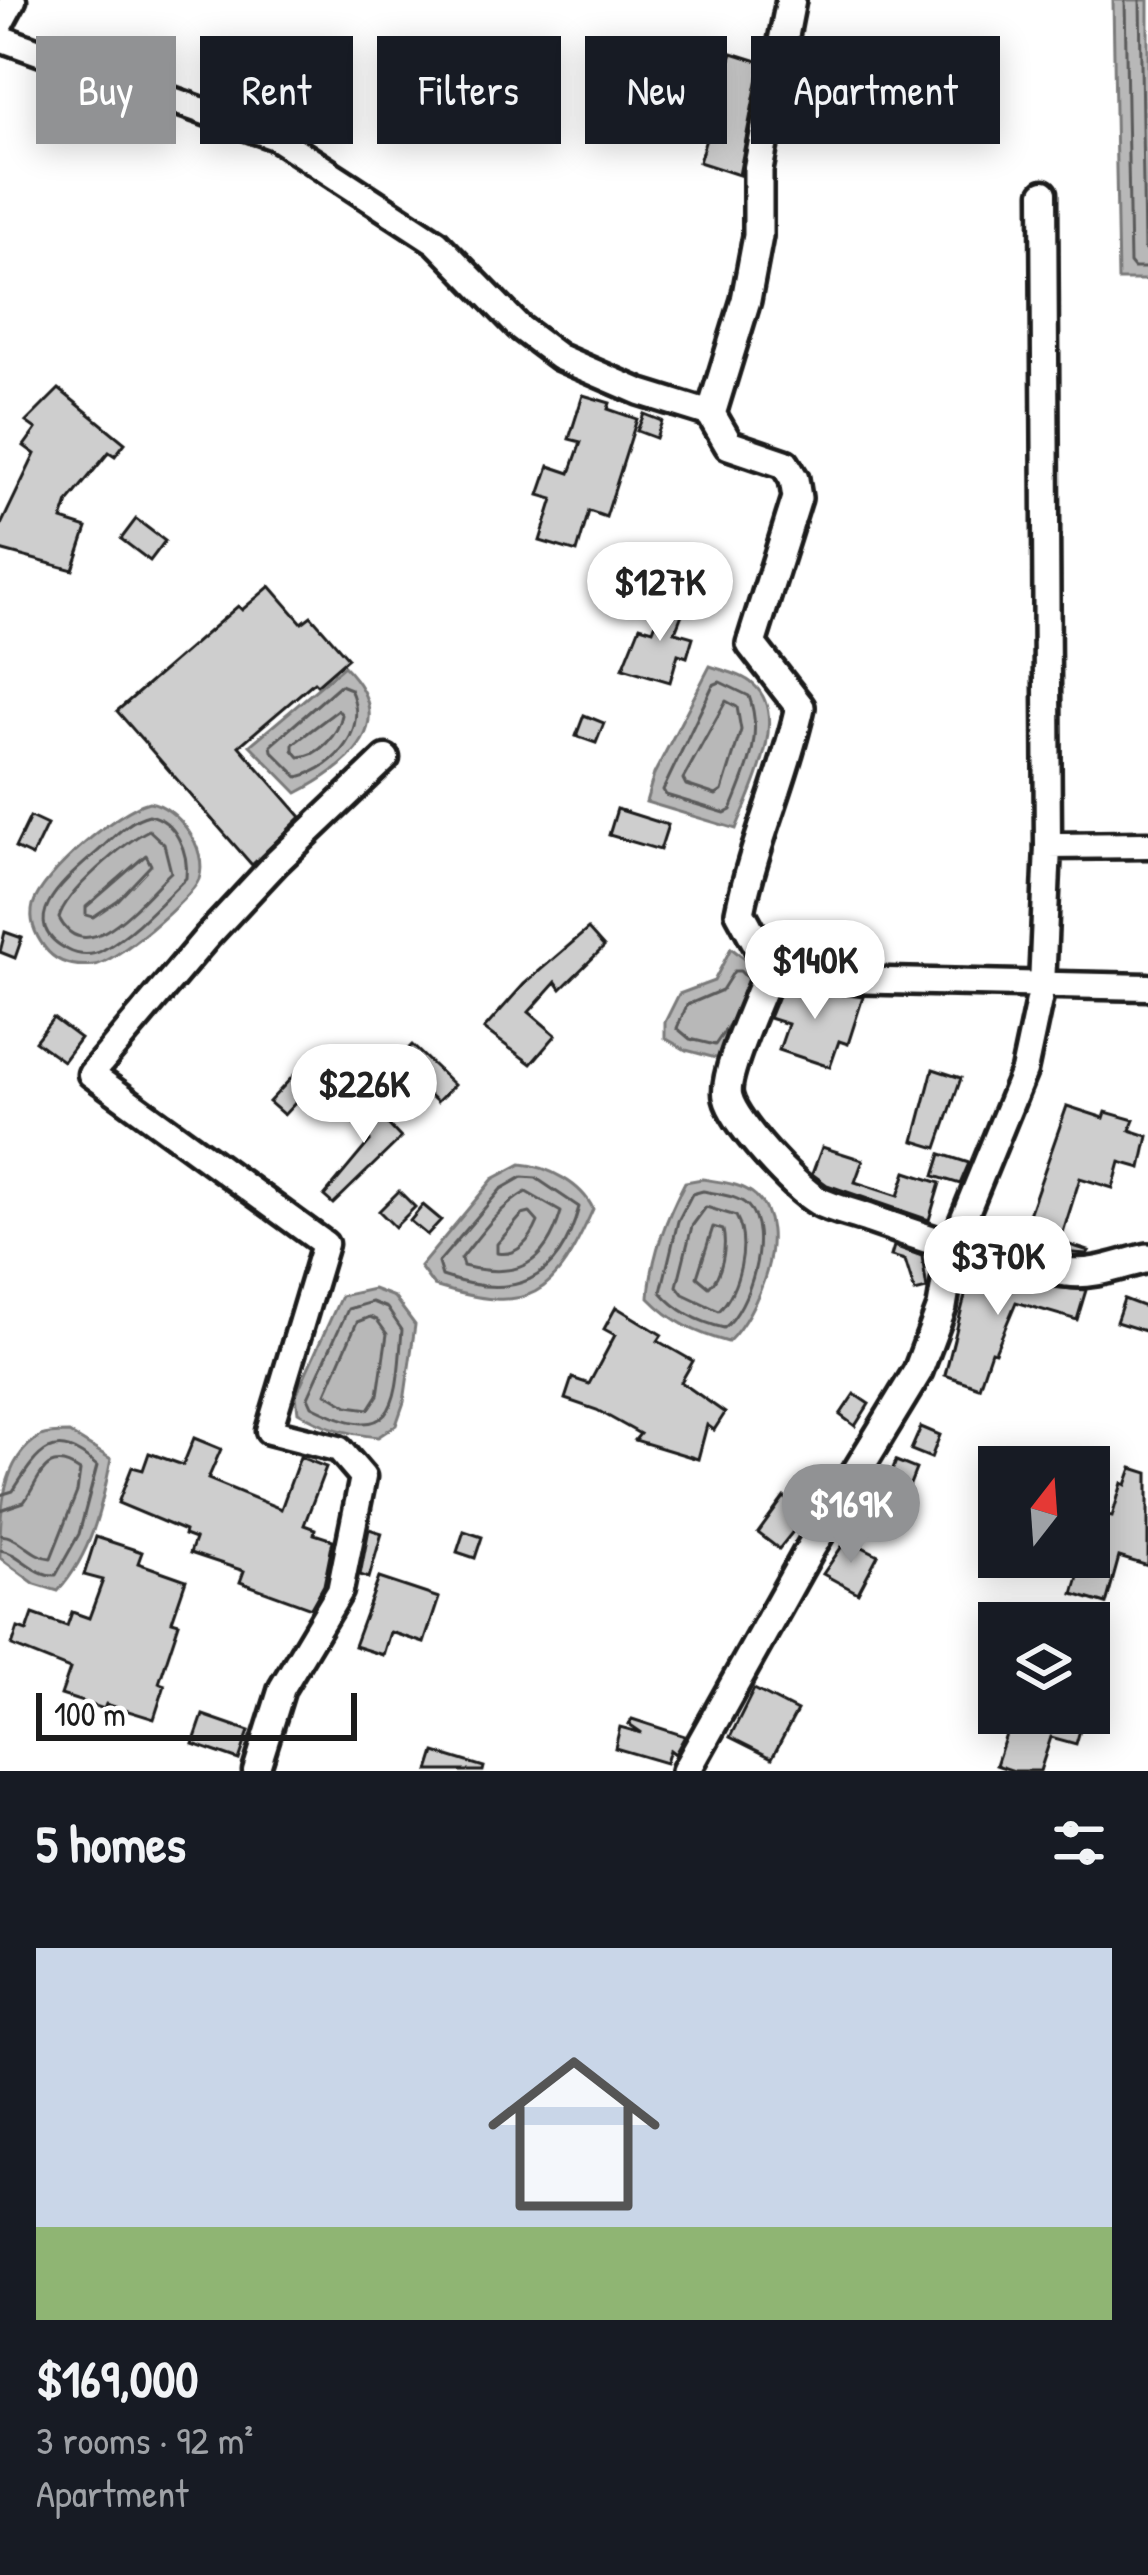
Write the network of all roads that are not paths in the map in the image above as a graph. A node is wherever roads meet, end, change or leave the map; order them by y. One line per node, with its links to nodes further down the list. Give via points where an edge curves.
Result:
1 (13, 0): 3 (street)
2 (791, 0): 6 (street, via 758,170 758,236 746,300)
3 (0, 24)
4 (0, 38): 6 (street, via 274,137 436,242 518,327 559,357)
5 (1044, 193): 9 (street)
6 (711, 414): 10 (street, via 729,446 785,464 797,498 751,644 800,706 740,912)
7 (386, 758): 15 (street, via 277,862 91,1074 326,1244 269,1431 339,1449 363,1477 340,1591 282,1688)
8 (1148, 844): 9 (street)
9 (1048, 847): 11 (street)
10 (770, 967): 11 (street, via 844,980); 13 (street, via 729,1067 726,1094 734,1111 817,1201)
11 (1042, 986): 12 (street); 13 (street, via 1024,1071)
12 (1148, 987)
13 (952, 1247): 14 (street, via 1068,1273); 16 (street, via 942,1307 918,1371)
14 (1148, 1258)
15 (256, 1771)
16 (686, 1771)

